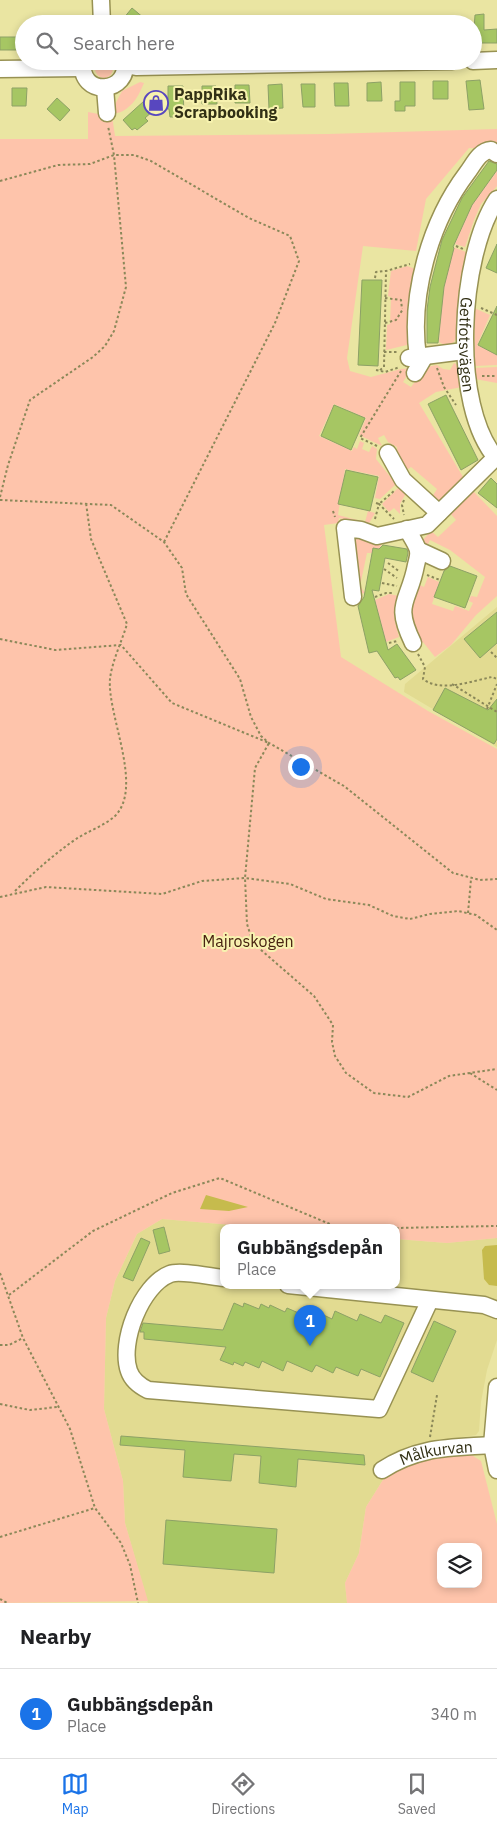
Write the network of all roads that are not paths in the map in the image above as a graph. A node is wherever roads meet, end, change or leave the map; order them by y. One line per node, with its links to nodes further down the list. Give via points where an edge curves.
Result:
1 (101, 0): 2 (street)
2 (102, 15)
3 (497, 60): 4 (street)
4 (482, 61)
5 (15, 67): 6 (street)
6 (0, 68)
7 (84, 70): 9 (street, via 92,85)
8 (123, 70): 9 (street, via 118,83)
9 (105, 88): 10 (street)
10 (106, 113)
11 (497, 154): 13 (street, via 491,150 482,153 452,192 431,240 424,268 414,334 414,359)
12 (497, 200): 13 (street, Getfotsvägen, via 488,213 474,253 468,283)
13 (464, 351): 15 (street, Getfotsvägen, via 475,415)
14 (383, 450): 16 (street, via 402,480)
15 (496, 459): 16 (street)
16 (439, 513): 17 (street, via 427,524)
17 (402, 521): 18 (street); 20 (street, via 377,536 345,528)
18 (418, 550): 19 (street); 21 (street, via 415,574 402,611)
19 (442, 561)
20 (353, 597)
21 (413, 643)
22 (220, 1278): 24 (street, via 172,1273 160,1279 148,1292 139,1306 126,1359 129,1374 140,1386 148,1390 379,1409)
23 (326, 1289): 24 (street)
24 (430, 1300): 25 (street, via 484,1305)
25 (497, 1310)
26 (497, 1387): 27 (street, Målkurvan)
27 (492, 1445): 28 (street, Målkurvan, via 433,1449 398,1460); 29 (street, Målkurvan)
28 (382, 1470)
29 (497, 1470)

